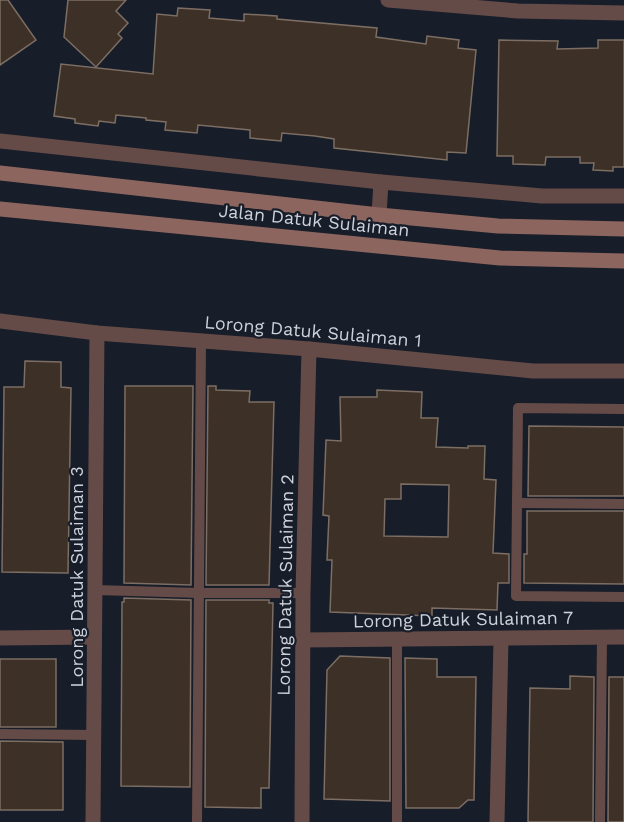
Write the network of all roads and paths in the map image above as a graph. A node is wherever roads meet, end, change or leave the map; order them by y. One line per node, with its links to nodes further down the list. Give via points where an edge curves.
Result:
1 (388, 0): 2 (street, via 518,11)
2 (624, 13)
3 (0, 141): 5 (street)
4 (0, 173): 8 (main road, Jalan Datuk Sulaiman)
5 (381, 182): 6 (street, via 542,196); 8 (street, Jalan Datuk Sulaiman)
6 (624, 196)
7 (0, 208): 10 (main road, Jalan Datuk Sulaiman, via 500,258)
8 (379, 215): 9 (main road, Jalan Datuk Sulaiman, via 498,226)
9 (624, 229)
10 (624, 261)
11 (0, 321): 12 (street, Lorong Datuk Sulaiman 1)
12 (97, 333): 13 (street, Lorong Datuk Sulaiman 1); 19 (street, Lorong Datuk Sulaiman 3)
13 (201, 341): 14 (street, Lorong Datuk Sulaiman 1); 20 (lane)
14 (309, 350): 15 (street, Lorong Datuk Sulaiman 1, via 533,371); 21 (street, Lorong Datuk Sulaiman 2)
15 (624, 372)
16 (624, 409): 17 (lane, via 518,408)
17 (518, 503): 18 (lane); 22 (lane, via 516,596)
18 (624, 504)
19 (95, 590): 20 (lane); 23 (street, Lorong Datuk Sulaiman 3)
20 (200, 593): 21 (lane); 33 (lane)
21 (303, 593): 28 (street, Lorong Datuk Sulaiman 2)
22 (624, 597)
23 (94, 637): 26 (street); 31 (street, Lorong Datuk Sulaiman 3)
24 (602, 637): 25 (street, Lorong Datuk Sulaiman 7); 27 (street, Lorong Datuk Sulaiman 7); 37 (lane)
25 (624, 637)
26 (0, 638)
27 (501, 639): 29 (street, Lorong Datuk Sulaiman 7); 36 (street)
28 (303, 640): 29 (street, Lorong Datuk Sulaiman 7); 34 (street, Lorong Datuk Sulaiman 2)
29 (397, 640): 35 (lane)
30 (0, 734): 31 (lane)
31 (94, 735): 32 (street, Lorong Datuk Sulaiman 3)
32 (93, 822)
33 (197, 822)
34 (302, 822)
35 (398, 822)
36 (497, 822)
37 (600, 822)

